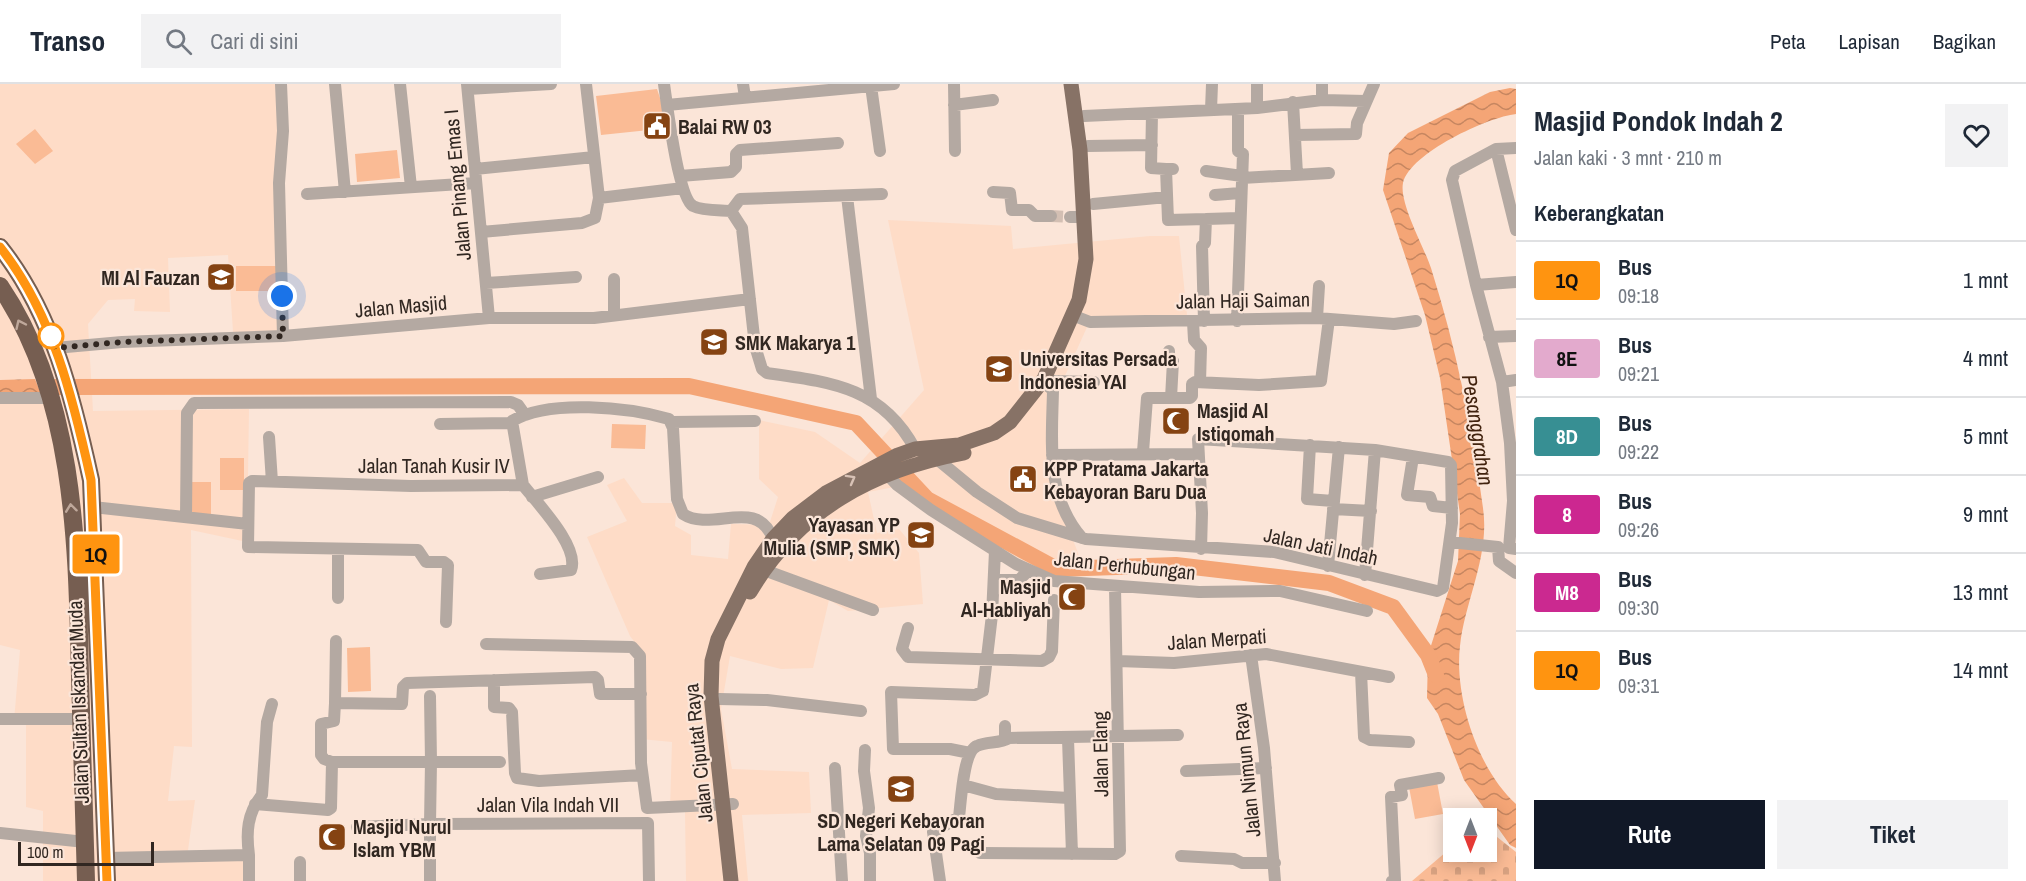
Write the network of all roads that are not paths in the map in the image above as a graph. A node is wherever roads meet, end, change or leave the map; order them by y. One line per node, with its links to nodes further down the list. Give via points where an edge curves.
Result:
1 (281, 84): 80 (street)
2 (335, 84): 48 (street)
3 (400, 84): 47 (street)
4 (551, 84): 15 (street)
5 (586, 84): 39 (street)
6 (664, 84): 24 (street)
7 (743, 84): 19 (street)
8 (954, 84): 25 (street)
9 (1071, 84): 58 (main road)
10 (1080, 84): 30 (main road)
11 (1212, 84): 28 (street)
12 (1257, 84): 26 (street)
13 (1322, 84): 21 (street)
14 (1374, 84): 22 (street)
15 (535, 85): 17 (street)
16 (883, 85): 18 (street); 37 (street)
17 (467, 86): 40 (street, Jalan Pinang Emas I)
18 (807, 88): 19 (street)
19 (745, 97): 24 (street)
20 (993, 100): 25 (street)
21 (1322, 100): 22 (street); 23 (street)
22 (1366, 101): 31 (street, via 1354,135)
23 (1293, 102): 26 (street); 31 (street)
24 (667, 105): 45 (street)
25 (954, 105): 38 (street)
26 (1257, 108): 27 (street)
27 (1238, 109): 28 (street); 44 (street)
28 (1211, 110): 29 (street)
29 (1152, 113): 30 (street); 33 (street)
30 (1084, 116): 34 (main road)
31 (1295, 135): 43 (street)
32 (838, 143): 45 (street, via 740,150 731,172)
33 (1152, 145): 34 (street); 55 (street, via 1151,168 1170,169)
34 (1088, 146): 58 (main road)
35 (1516, 148): 36 (street)
36 (1496, 149): 62 (street); 69 (street, via 1453,175)
37 (880, 151)
38 (955, 151)
39 (594, 157): 40 (street); 56 (street)
40 (475, 169): 46 (street, Jalan Pinang Emas I)
41 (1206, 171): 44 (street)
42 (1329, 173): 43 (street)
43 (1297, 174): 44 (street)
44 (1242, 177): 50 (street)
45 (682, 182): 56 (street); 57 (street, via 692,205)
46 (476, 183): 47 (street); 63 (street, Jalan Pinang Emas I)
47 (411, 188): 48 (street)
48 (345, 192): 51 (street)
49 (993, 192): 59 (street, via 1010,193 1012,210)
50 (1240, 193): 53 (street); 60 (street)
51 (307, 194)
52 (882, 194): 54 (street)
53 (1215, 195)
54 (847, 196): 57 (street, via 740,199); 93 (street)
55 (1167, 197): 58 (street); 61 (street, via 1168,220)
56 (599, 198): 63 (street, via 595,218 582,223)
57 (730, 211): 72 (street, via 742,228)
58 (1083, 212): 74 (main road, via 1084,276)
59 (1051, 216)
60 (1239, 218): 61 (street); 78 (street)
61 (1206, 219): 77 (street)
62 (1516, 230)
63 (481, 232): 68 (street, Jalan Pinang Emas I)
64 (1, 250): 84 (highway, Jalan Sultan Iskandar Muda, via 33,296)
65 (576, 277): 68 (street)
66 (614, 279): 73 (street)
67 (1516, 282): 69 (street)
68 (486, 283): 75 (street, Jalan Pinang Emas I)
69 (1476, 285): 82 (street)
70 (0, 286): 90 (highway, Jalan Sultan Iskandar Muda, one-way to 70)
71 (1319, 286): 76 (street)
72 (750, 299): 73 (street, Jalan Masjid); 93 (street, Jalan Perhubungan, via 755,346 762,369 834,384)
73 (614, 314): 75 (street, Jalan Masjid, via 594,318)
74 (1075, 317): 77 (street, Jalan Haji Saiman, via 1090,322); 89 (main road); 108 (main road, via 1044,379 1010,422 975,441)
75 (489, 318): 80 (street, Jalan Masjid)
76 (1323, 318): 78 (street, Jalan Haji Saiman); 79 (street, Jalan Haji Saiman, via 1394,324); 87 (street, via 1321,381 1259,385)
77 (1199, 321): 78 (street, Jalan Haji Saiman); 87 (street, via 1194,340 1201,348)
78 (1237, 321)
79 (1416, 321)
80 (283, 336): 84 (street, Jalan Masjid, via 122,342)
81 (1516, 336): 82 (street)
82 (1489, 337): 88 (street)
83 (1169, 351): 92 (street, via 1173,361)
84 (58, 356): 115 (highway, Jalan Sultan Iskandar Muda, via 91,480)
85 (1516, 380): 88 (street)
86 (1094, 382): 89 (street)
87 (1200, 382): 92 (street, via 1192,384 1191,398)
88 (1502, 382): 113 (street)
89 (1049, 383): 105 (street, via 1053,390); 107 (main road, via 1017,429 980,449)
90 (49, 393): 91 (street); 156 (highway, Jalan Sultan Iskandar Muda, one-way to 90, via 74,529)
91 (0, 398)
92 (1171, 398): 103 (street, via 1148,398)
93 (871, 399): 108 (street, Jalan Perhubungan, via 893,416)
94 (525, 416): 96 (street, via 544,410 593,408); 97 (street); 118 (street, via 511,402 194,403 187,413)
95 (755, 421): 96 (street)
96 (672, 422): 121 (street, via 677,499 683,514 702,519 754,518 764,523)
97 (511, 423): 98 (street); 111 (street, Jalan Tanah Kusir IV)
98 (440, 424)
99 (269, 436): 110 (street)
100 (1310, 445): 101 (street); 104 (street, via 1198,439); 114 (street, via 1307,499)
101 (1339, 447): 102 (street); 114 (street)
102 (1375, 450): 106 (street); 117 (street)
103 (1143, 452): 104 (street); 105 (street)
104 (1198, 453): 124 (street)
105 (1052, 455): 120 (street, via 1061,503)
106 (1413, 457): 116 (street, Jalan Jati Indah, via 1450,463); 116 (street, via 1407,495 1430,497 1432,506)
107 (938, 459): 108 (main road); 120 (street, Jalan Jati Indah, via 976,492 1017,518)
108 (897, 463): 121 (main road, Jalan Ciputat Raya, one-way to 108, via 820,498); 126 (street, Jalan Perhubungan, via 931,510); 128 (main road, Jalan Ciputat Raya, via 803,523)
109 (598, 477): 112 (street)
110 (272, 482): 111 (street, Jalan Tanah Kusir IV); 119 (street, Jalan Tanah Kusir IV, via 249,483)
111 (523, 485): 112 (street)
112 (532, 497): 131 (street, via 568,545 573,566 572,570)
113 (1514, 502): 125 (street, via 1509,548)
114 (1333, 505): 117 (street); 127 (street)
115 (93, 507): 118 (street); 184 (highway, Jalan Sultan Iskandar Muda)
116 (1452, 508): 122 (street, Jalan Jati Indah)
117 (1371, 511): 132 (street)
118 (192, 518): 119 (street)
119 (248, 524): 123 (street, Jalan Tanah Kusir IV, via 249,548)
120 (1082, 538): 124 (street, Jalan Jati Indah)
121 (773, 539): 174 (main road, Jalan Ciputat Raya, via 734,603 712,661 711,696)
122 (1454, 542): 130 (street, via 1498,547 1499,561); 132 (street, Jalan Jati Indah, via 1440,591)
123 (338, 549): 135 (street); 139 (street, Jalan Tanah Kusir IV, via 420,552 426,562 444,562 448,566)
124 (1201, 549): 127 (street, Jalan Jati Indah, via 1274,552)
125 (1516, 549)
126 (995, 551): 129 (street, Jalan Perhubungan); 133 (street)
127 (1328, 566): 132 (street, Jalan Jati Indah)
128 (764, 570): 137 (street); 151 (main road, Jalan Ciputat Raya, via 726,644)
129 (1029, 570): 133 (street, via 1019,580); 134 (street, Jalan Perhubungan, via 1054,582)
130 (1516, 573)
131 (540, 574)
132 (1365, 575)
133 (994, 580): 144 (street)
134 (1115, 587): 138 (street, Jalan Perhubungan, via 1280,591); 145 (street)
135 (338, 598)
136 (1054, 600): 144 (street, via 1049,657 1036,661)
137 (873, 610)
138 (1366, 610)
139 (446, 622)
140 (908, 628): 144 (street, via 902,649 908,657)
141 (336, 641): 153 (street)
142 (486, 644): 149 (street, via 632,647 640,656)
143 (1251, 655): 145 (street, Jalan Merpati, via 1174,663); 146 (street, Jalan Merpati, via 1283,656); 167 (street, Jalan Nimun Raya)
144 (987, 660): 162 (street, via 980,693 891,692 892,748 950,749)
145 (1118, 661): 158 (street, Jalan Elang)
146 (1361, 672): 147 (street, Jalan Merpati); 160 (street, via 1364,737)
147 (1389, 677)
148 (494, 680): 149 (street, via 595,677 600,693); 153 (street, via 407,683 399,705); 169 (street, via 494,707 509,708 512,712 518,778 539,781)
149 (641, 694): 169 (street)
150 (430, 696): 164 (street)
151 (718, 699): 154 (street, via 767,700); 174 (main road, Jalan Ciputat Raya)
152 (272, 704): 173 (street, via 267,722 262,795)
153 (335, 704): 163 (street, via 333,721 321,726 321,756)
154 (861, 711)
155 (0, 719): 156 (street)
156 (81, 719): 179 (highway, Jalan Sultan Iskandar Muda)
157 (1178, 735): 158 (street)
158 (1119, 736): 159 (street); 181 (street, Jalan Elang, via 1120,851)
159 (1068, 739): 162 (street, via 1007,732 976,746); 172 (street)
160 (1409, 742)
161 (866, 750): 196 (street)
162 (968, 758): 171 (street)
163 (332, 762): 164 (street); 173 (street, via 333,800 328,810)
164 (431, 762): 165 (street); 176 (street)
165 (500, 762)
166 (835, 768): 195 (street)
167 (1266, 768): 168 (street); 186 (street, Jalan Nimun Raya)
168 (1186, 771)
169 (642, 775): 175 (street)
170 (1439, 777): 199 (street, via 1400,786 1402,795 1391,797 1396,862)
171 (963, 785): 172 (street, via 996,794); 197 (street, via 959,817 933,832)
172 (1069, 798): 181 (street)
173 (255, 804): 182 (street, via 246,836)
174 (728, 805): 175 (street, Jalan Vila Indah VII); 193 (main road, Jalan Ciputat Raya); 194 (main road, Jalan Ciputat Raya)
175 (648, 815): 176 (street, Jalan Vila Indah VII); 192 (street)
176 (430, 824): 177 (street, Jalan Vila Indah VII); 191 (street)
177 (357, 827)
178 (0, 833): 179 (street)
179 (85, 842): 187 (highway, Jalan Sultan Iskandar Muda)
180 (980, 853): 181 (street)
181 (1072, 854)
182 (249, 855): 184 (street); 189 (street)
183 (1181, 856): 186 (street)
184 (106, 858): 188 (highway, Jalan Sultan Iskandar Muda)
185 (300, 862): 190 (street)
186 (1275, 863): 198 (street, Jalan Nimun Raya)
187 (86, 881)
188 (107, 881)
189 (249, 881)
190 (300, 881)
191 (430, 881)
192 (649, 881)
193 (731, 881)
194 (740, 881)
195 (842, 881)
196 (870, 881)
197 (940, 881)
198 (1275, 881)
199 (1392, 881)

